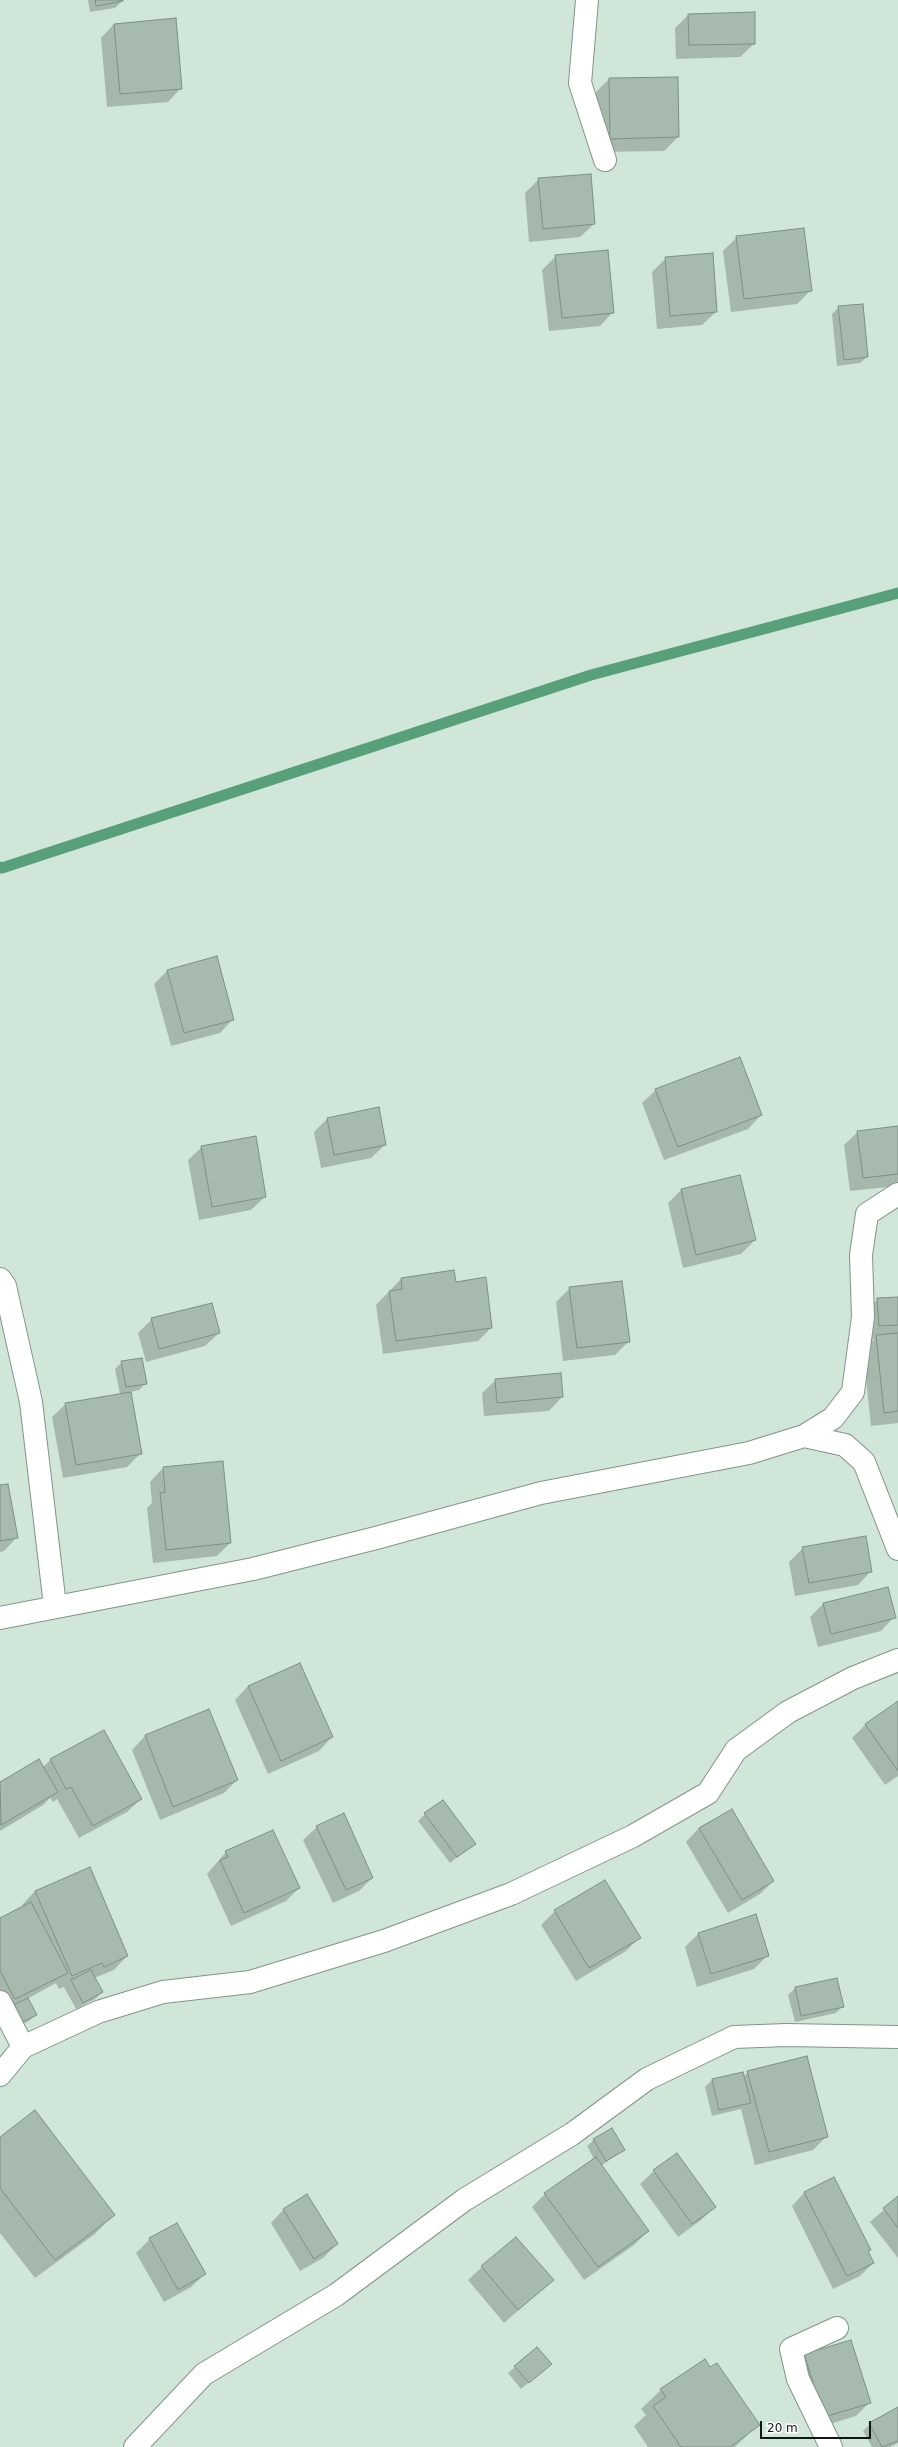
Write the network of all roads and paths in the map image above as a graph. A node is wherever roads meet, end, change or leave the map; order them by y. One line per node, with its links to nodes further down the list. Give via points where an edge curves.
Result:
1 (588, 0): 2 (street, via 580,84)
2 (605, 160)
3 (898, 1194): 5 (street, via 867,1214 861,1255 863,1317 853,1392 833,1418)
4 (0, 1280): 7 (street, via 5,1286 30,1402)
5 (804, 1436): 6 (street, via 845,1445 864,1462); 7 (street, via 748,1454 541,1493 253,1569)
6 (898, 1549)
7 (55, 1606): 8 (street)
8 (0, 1618)
9 (898, 1660): 12 (street, via 853,1678 788,1712 736,1750 708,1793 633,1836 510,1894 384,1941 250,1982 163,1992 98,2012)
10 (0, 2002): 12 (street)
11 (898, 2037): 15 (street, via 734,2037 647,2079 572,2134 464,2200 336,2295 204,2374)
12 (23, 2047): 13 (street)
13 (0, 2075)
14 (837, 2328): 16 (street, via 791,2349 798,2379)
15 (135, 2447)
16 (831, 2447)

